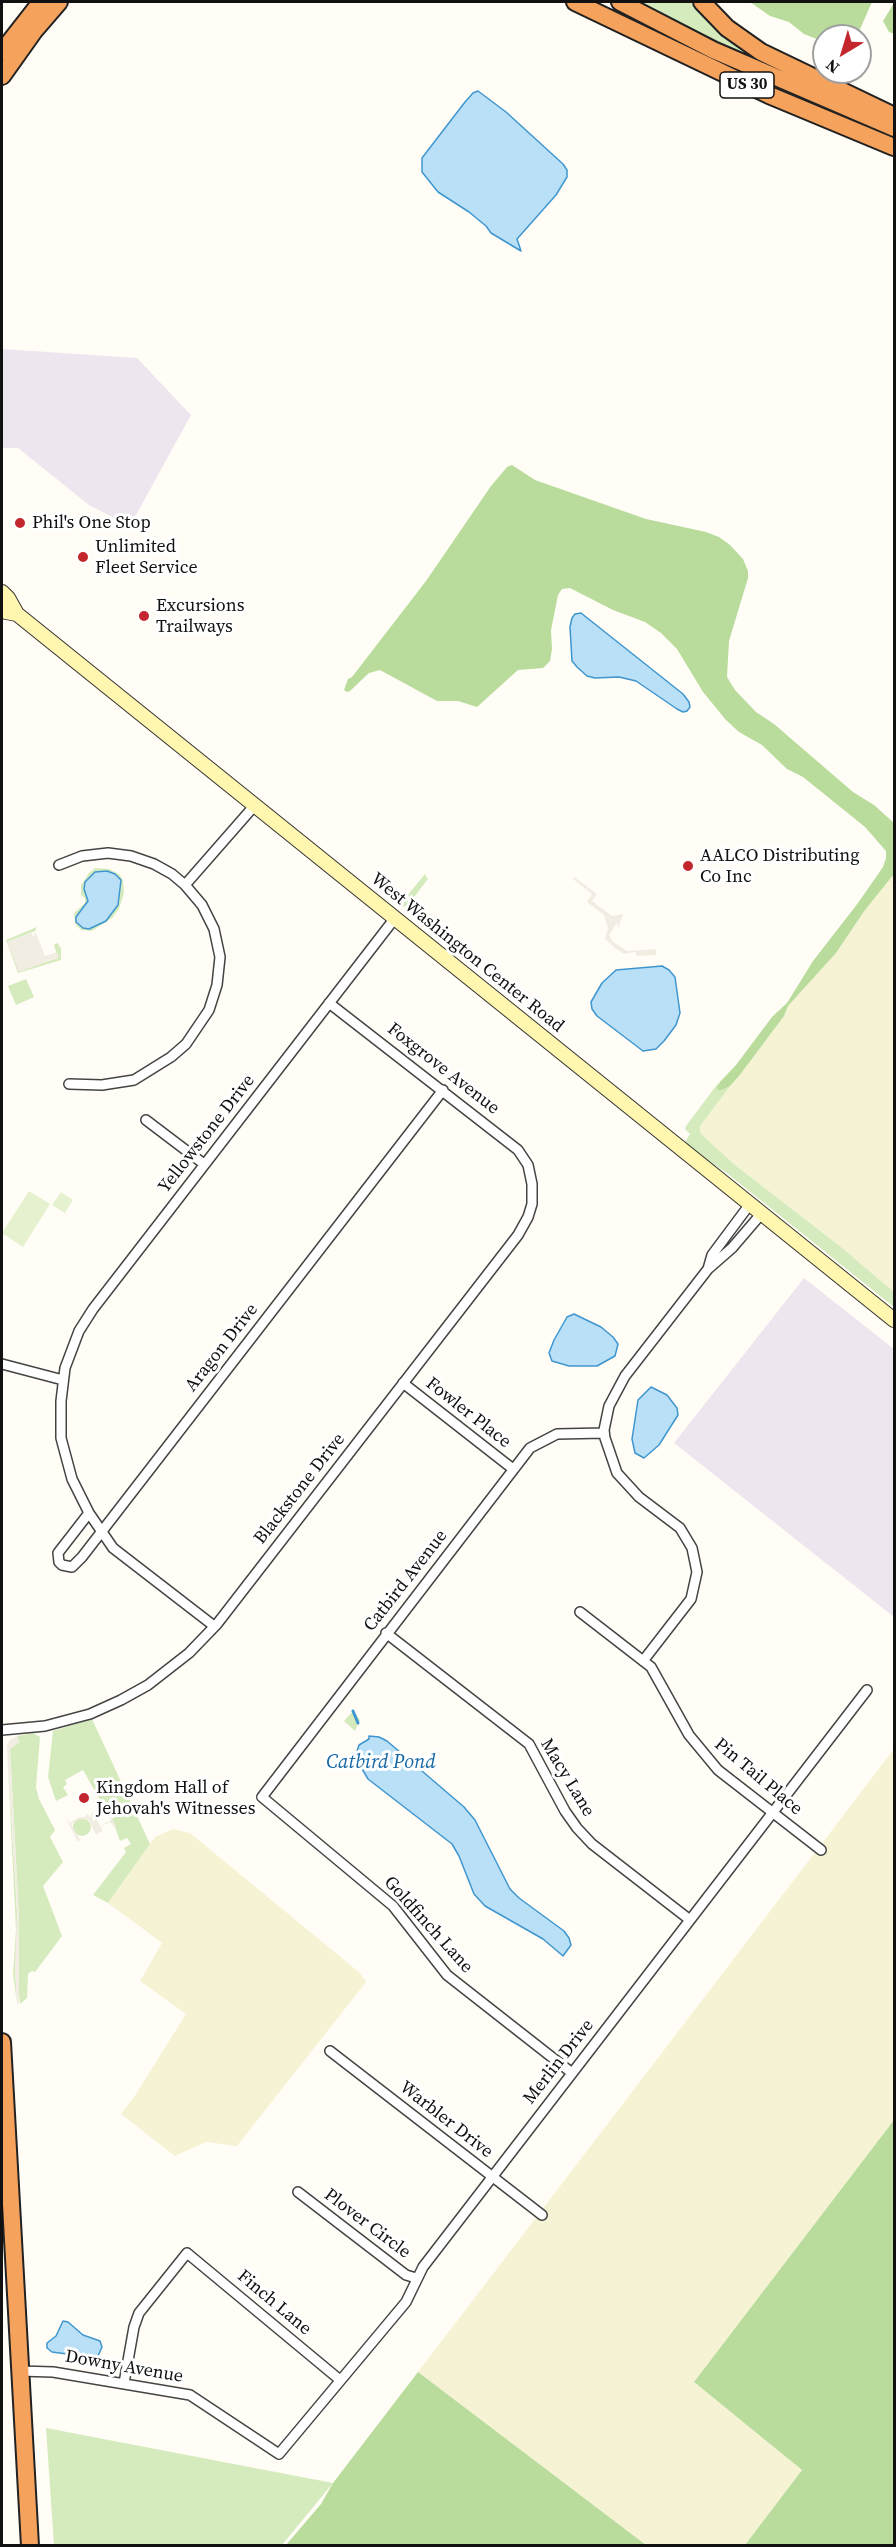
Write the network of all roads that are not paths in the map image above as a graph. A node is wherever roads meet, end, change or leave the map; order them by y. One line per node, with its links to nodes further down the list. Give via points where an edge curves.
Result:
1 (59, 2): 9 (highway)
2 (575, 2): 7 (highway)
3 (581, 2): 7 (highway, US 30)
4 (620, 2): 11 (highway, US 30, via 723,55)
5 (702, 2): 10 (highway, via 727,28 761,52)
6 (39, 3): 8 (highway)
7 (603, 15): 12 (highway, US 30, via 760,91)
8 (2, 52)
9 (2, 76)
10 (894, 116)
11 (894, 128)
12 (894, 147)
13 (2, 592): 15 (main road, West Washington Center Road)
14 (2, 608): 15 (main road, West Washington Center Road)
15 (17, 614): 16 (main road, West Washington Center Road)
16 (255, 805): 18 (street); 19 (main road, West Washington Center Road)
17 (59, 865): 18 (street, via 82,856 131,856 154,864)
18 (185, 885): 21 (street, via 211,921 220,957 209,1010 186,1044 134,1080 102,1085)
19 (395, 918): 20 (street, Yellowstone Drive); 26 (main road, West Washington Center Road)
20 (329, 1003): 22 (street, Foxgrove Avenue); 24 (street, Yellowstone Drive)
21 (69, 1084)
22 (443, 1090): 25 (street, Foxgrove Avenue, via 519,1150); 36 (street, Aragon Drive)
23 (146, 1120): 24 (street)
24 (204, 1164): 31 (street, Yellowstone Drive, via 84,1321 69,1354)
25 (529, 1169): 32 (street, Blackstone Drive, via 532,1204 525,1225)
26 (750, 1204): 27 (main road, West Washington Center Road); 28 (street, via 712,1255)
27 (762, 1213): 28 (street); 29 (main road, West Washington Center Road)
28 (708, 1269): 33 (street, via 618,1386)
29 (894, 1320)
30 (2, 1364): 31 (street)
31 (63, 1380): 35 (street, Yellowstone Drive, via 61,1438 72,1479)
32 (403, 1383): 34 (street, Fowler Place); 38 (street, Blackstone Drive)
33 (604, 1433): 34 (street, Catbird Avenue, via 569,1432 548,1437 530,1448); 40 (street, via 617,1473 639,1497 680,1528 694,1557 696,1580 691,1599)
34 (513, 1469): 39 (street, Catbird Avenue)
35 (89, 1514): 36 (street, Yellowstone Drive); 36 (street, Aragon Drive, via 60,1549 59,1562 67,1567 76,1564)
36 (101, 1533): 38 (street, Yellowstone Drive, via 127,1559)
37 (580, 1612): 40 (street)
38 (214, 1626): 42 (street, Blackstone Drive, via 174,1667 122,1700 62,1723)
39 (386, 1633): 43 (street, Catbird Avenue); 46 (street, Macy Lane, via 529,1744 565,1810 592,1844)
40 (643, 1660): 44 (street, Pin Tail Place, via 657,1676 698,1748 718,1770)
41 (867, 1690): 44 (street, Merlin Drive)
42 (2, 1730)
43 (262, 1797): 49 (street, Goldfinch Lane, via 393,1906 447,1975)
44 (773, 1813): 45 (street, Pin Tail Place); 46 (street, Merlin Drive)
45 (822, 1850)
46 (690, 1920): 49 (street, Merlin Drive)
47 (2, 2042): 54 (highway)
48 (330, 2051): 50 (street, Warbler Drive)
49 (572, 2073): 50 (street, Merlin Drive)
50 (492, 2177): 52 (street, Warbler Drive); 53 (street, Merlin Drive)
51 (298, 2192): 53 (street, Plover Circle, via 404,2273)
52 (542, 2215)
53 (416, 2278): 55 (street, Merlin Drive, via 406,2302)
54 (19, 2371): 56 (street, Downy Avenue); 58 (highway)
55 (340, 2380): 56 (street, Finch Lane, via 186,2253 139,2313); 57 (street, Merlin Drive)
56 (124, 2383): 57 (street, Downy Avenue, via 190,2395)
57 (279, 2454)
58 (30, 2546)

